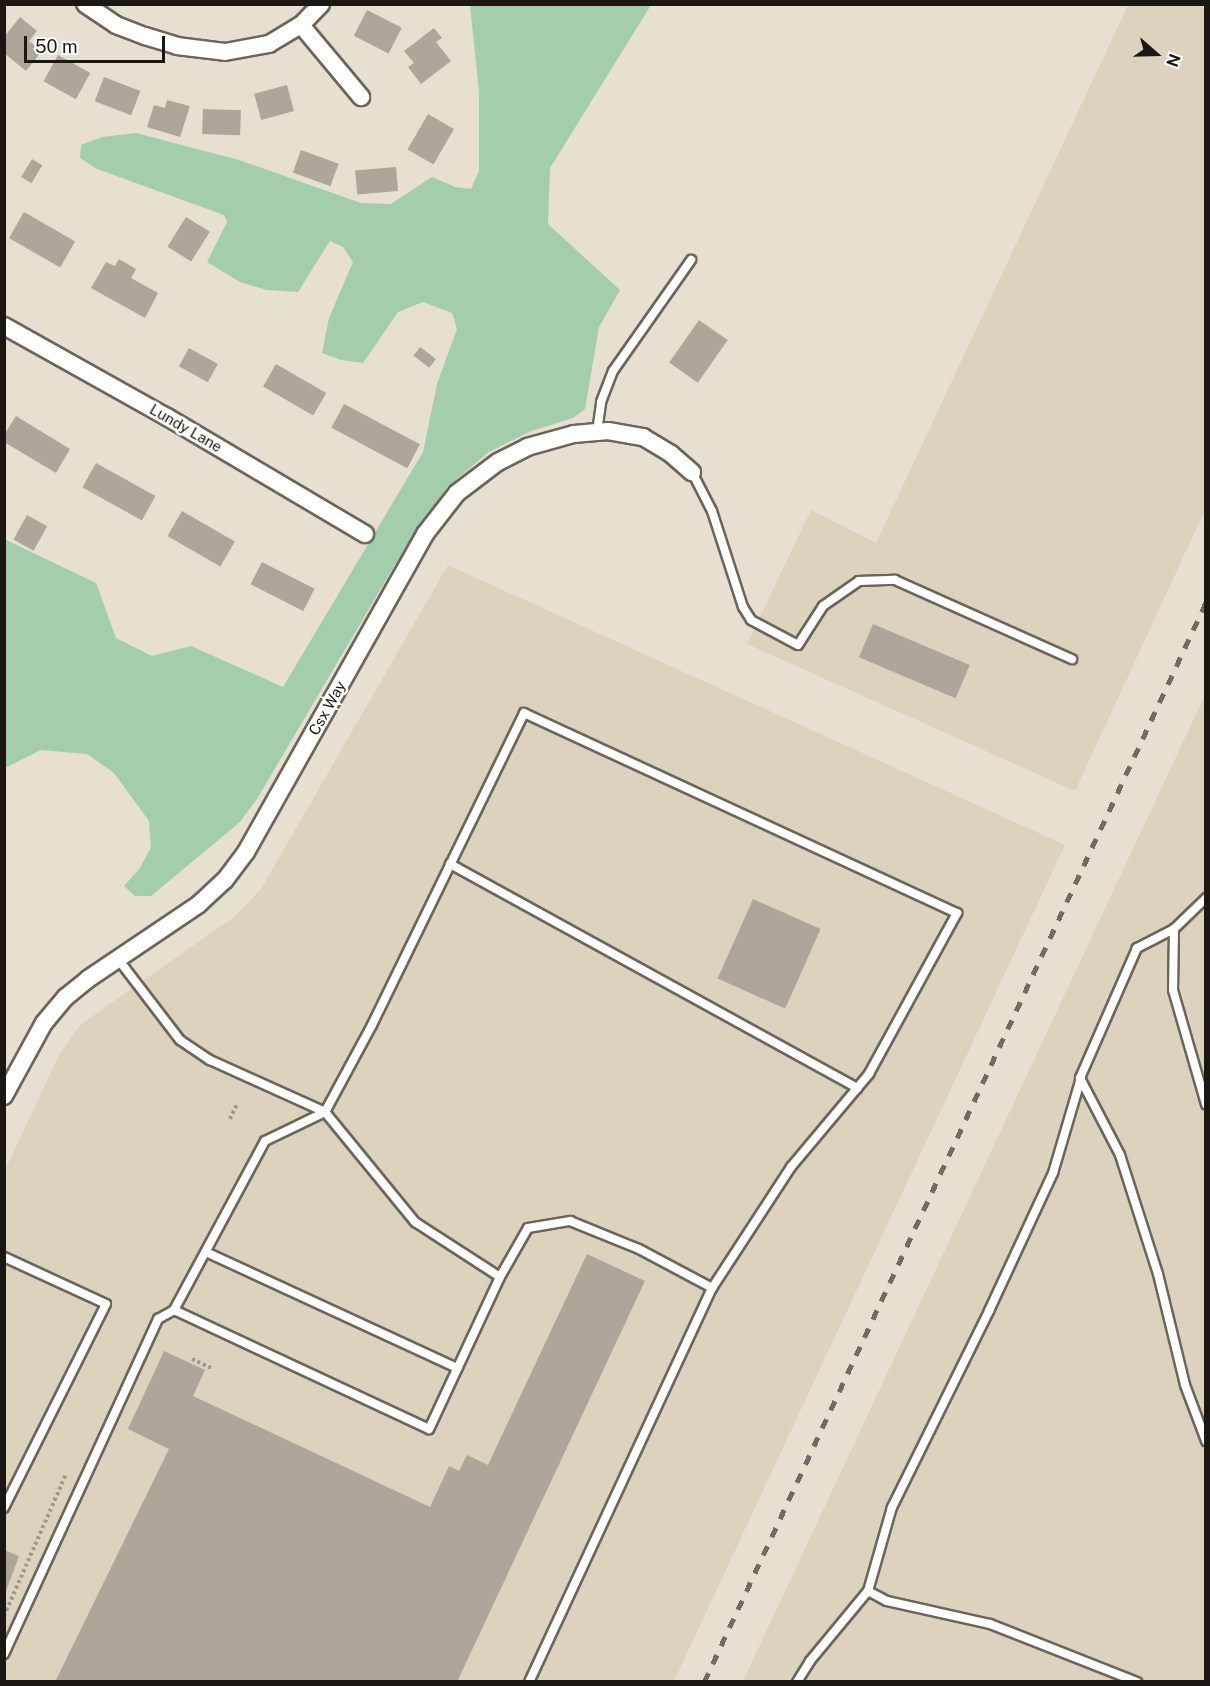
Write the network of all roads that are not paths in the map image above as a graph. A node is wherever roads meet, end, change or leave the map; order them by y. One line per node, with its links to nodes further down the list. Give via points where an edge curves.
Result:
1 (85, 4): 3 (street, via 116,25 209,52 241,51 269,44)
2 (321, 4): 3 (street)
3 (301, 26): 4 (street)
4 (361, 97)
5 (691, 260): 7 (lane, via 613,371 601,402)
6 (4, 326): 9 (street, Lundy Lane)
7 (597, 432): 8 (street, Csx Way, via 643,437); 14 (street, Csx Way, via 527,447 498,462 458,493 425,534 246,852 199,904)
8 (692, 472): 10 (lane, via 712,511 743,607 751,620 798,645 824,606 859,581 896,580)
9 (365, 534)
10 (1072, 659)
11 (450, 864): 16 (lane); 16 (lane, via 525,713 957,913); 19 (lane)
12 (1206, 898): 13 (lane)
13 (1174, 929): 15 (lane, via 1137,948); 18 (lane, via 1173,990)
14 (118, 959): 17 (street, Csx Way, via 66,997 44,1023); 19 (lane, via 180,1040 210,1060)
15 (1081, 1078): 26 (lane, via 1120,1155 1158,1274 1185,1385); 28 (lane, via 1053,1173 990,1311 892,1507)
16 (857, 1088): 23 (lane, via 790,1167)
17 (4, 1096)
18 (1206, 1104)
19 (325, 1112): 20 (lane, via 265,1141); 22 (lane, via 415,1222)
20 (206, 1252): 24 (lane); 25 (lane)
21 (4, 1257): 27 (lane, via 106,1304)
22 (500, 1277): 23 (lane, via 528,1228 570,1221 639,1249); 25 (lane)
23 (712, 1288): 30 (lane)
24 (174, 1310): 25 (lane, via 429,1429); 29 (lane, via 158,1319)
25 (457, 1368)
26 (1206, 1441)
27 (4, 1508)
28 (868, 1591): 31 (lane); 32 (lane, via 887,1601 990,1624)
29 (4, 1654)
30 (529, 1682)
31 (797, 1682)
32 (1137, 1682)

